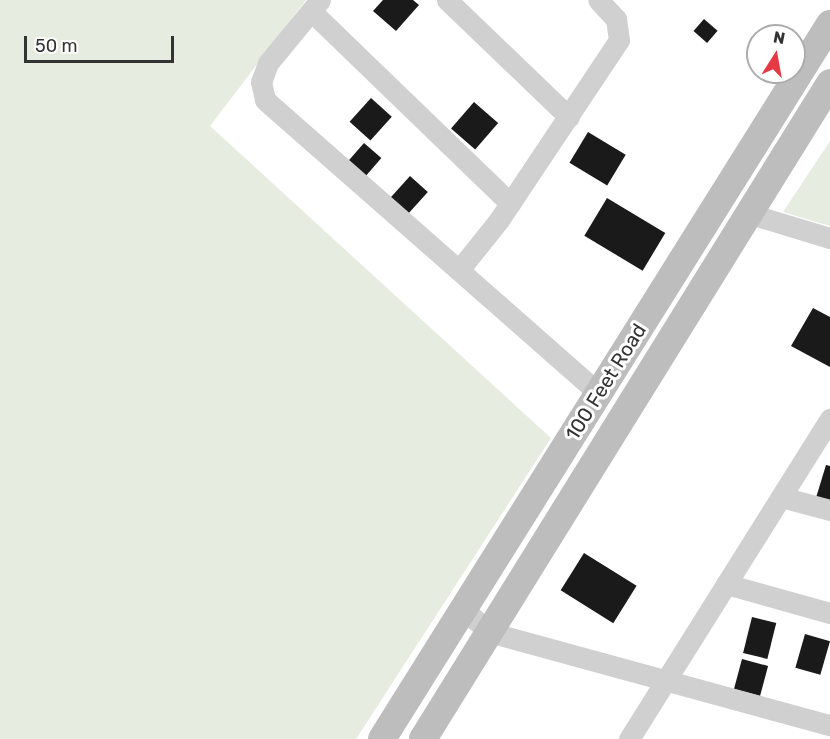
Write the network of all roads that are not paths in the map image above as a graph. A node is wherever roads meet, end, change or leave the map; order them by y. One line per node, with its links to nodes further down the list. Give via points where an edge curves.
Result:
1 (447, 0): 6 (street)
2 (598, 0): 6 (street, via 620,26 619,40)
3 (315, 6): 7 (street); 10 (street, via 262,74 265,100)
4 (830, 24): 11 (main road, 100 Feet Road)
5 (830, 83): 8 (main road, 100 Feet Road)
6 (569, 117): 7 (street)
7 (510, 203): 10 (street)
8 (747, 213): 9 (street); 18 (main road, 100 Feet Road)
9 (830, 238)
10 (459, 270): 11 (street)
11 (599, 393): 16 (main road, 100 Feet Road)
12 (830, 418): 13 (street)
13 (781, 497): 14 (street); 15 (street)
14 (830, 510)
15 (726, 584): 17 (street); 19 (street)
16 (464, 609): 18 (street); 21 (main road, 100 Feet Road)
17 (830, 613)
18 (489, 632): 19 (street); 22 (main road, 100 Feet Road)
19 (666, 680): 20 (street); 23 (street)
20 (830, 725)
21 (382, 739)
22 (423, 739)
23 (629, 739)

